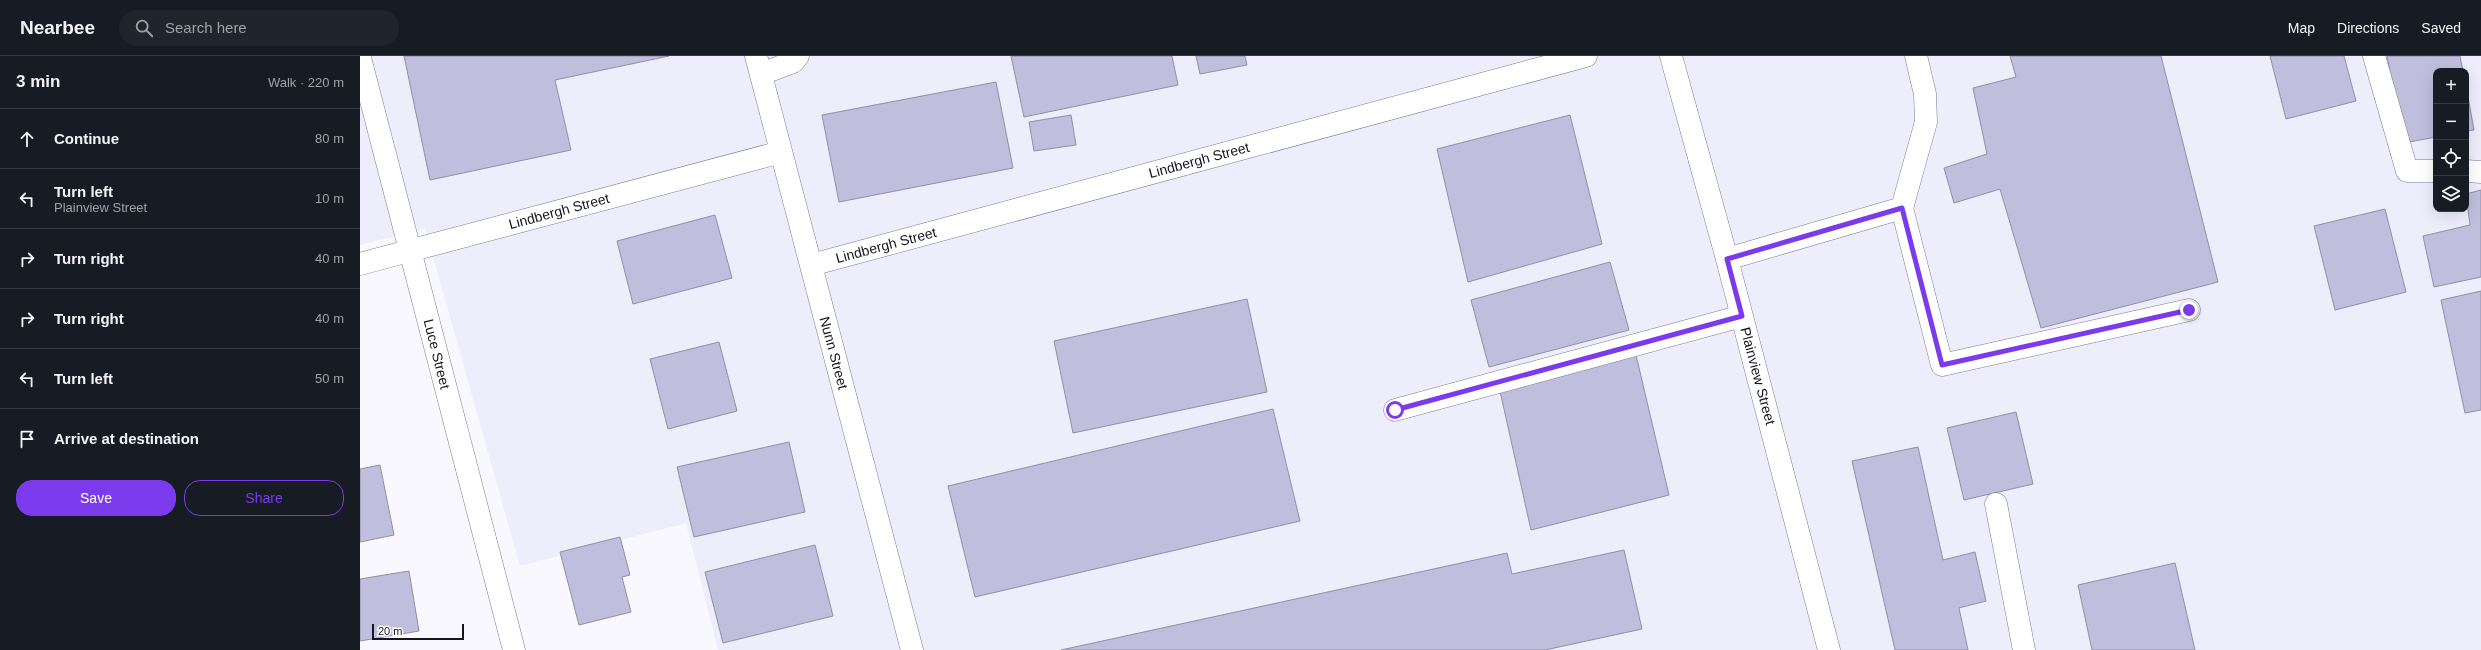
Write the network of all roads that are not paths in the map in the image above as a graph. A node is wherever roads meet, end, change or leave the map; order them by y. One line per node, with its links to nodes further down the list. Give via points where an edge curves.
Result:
1 (798, 56): 7 (street, via 793,62)
2 (1586, 56): 16 (street, Lindbergh Street)
3 (1671, 56): 14 (street, Plainview Street)
4 (1916, 56): 12 (street, via 1925,94 1926,122)
5 (2374, 56): 9 (street, via 2407,171)
6 (360, 58): 13 (street, Luce Street)
7 (759, 65): 8 (street, Nunn Street)
8 (782, 152): 13 (street, Lindbergh Street); 16 (street, Nunn Street)
9 (2433, 171)
10 (2469, 171): 11 (street)
11 (2481, 172)
12 (1902, 208): 14 (street); 17 (street, via 1942,365)
13 (410, 250): 15 (street, Lindbergh Street); 21 (street, Luce Street)
14 (1727, 259): 18 (street, Plainview Street)
15 (360, 264)
16 (811, 265): 22 (street, Nunn Street)
17 (2189, 310)
18 (1742, 316): 19 (street); 23 (street, Plainview Street)
19 (1395, 410)
20 (1996, 504): 24 (street)
21 (514, 650)
22 (912, 650)
23 (1829, 650)
24 (2024, 650)

